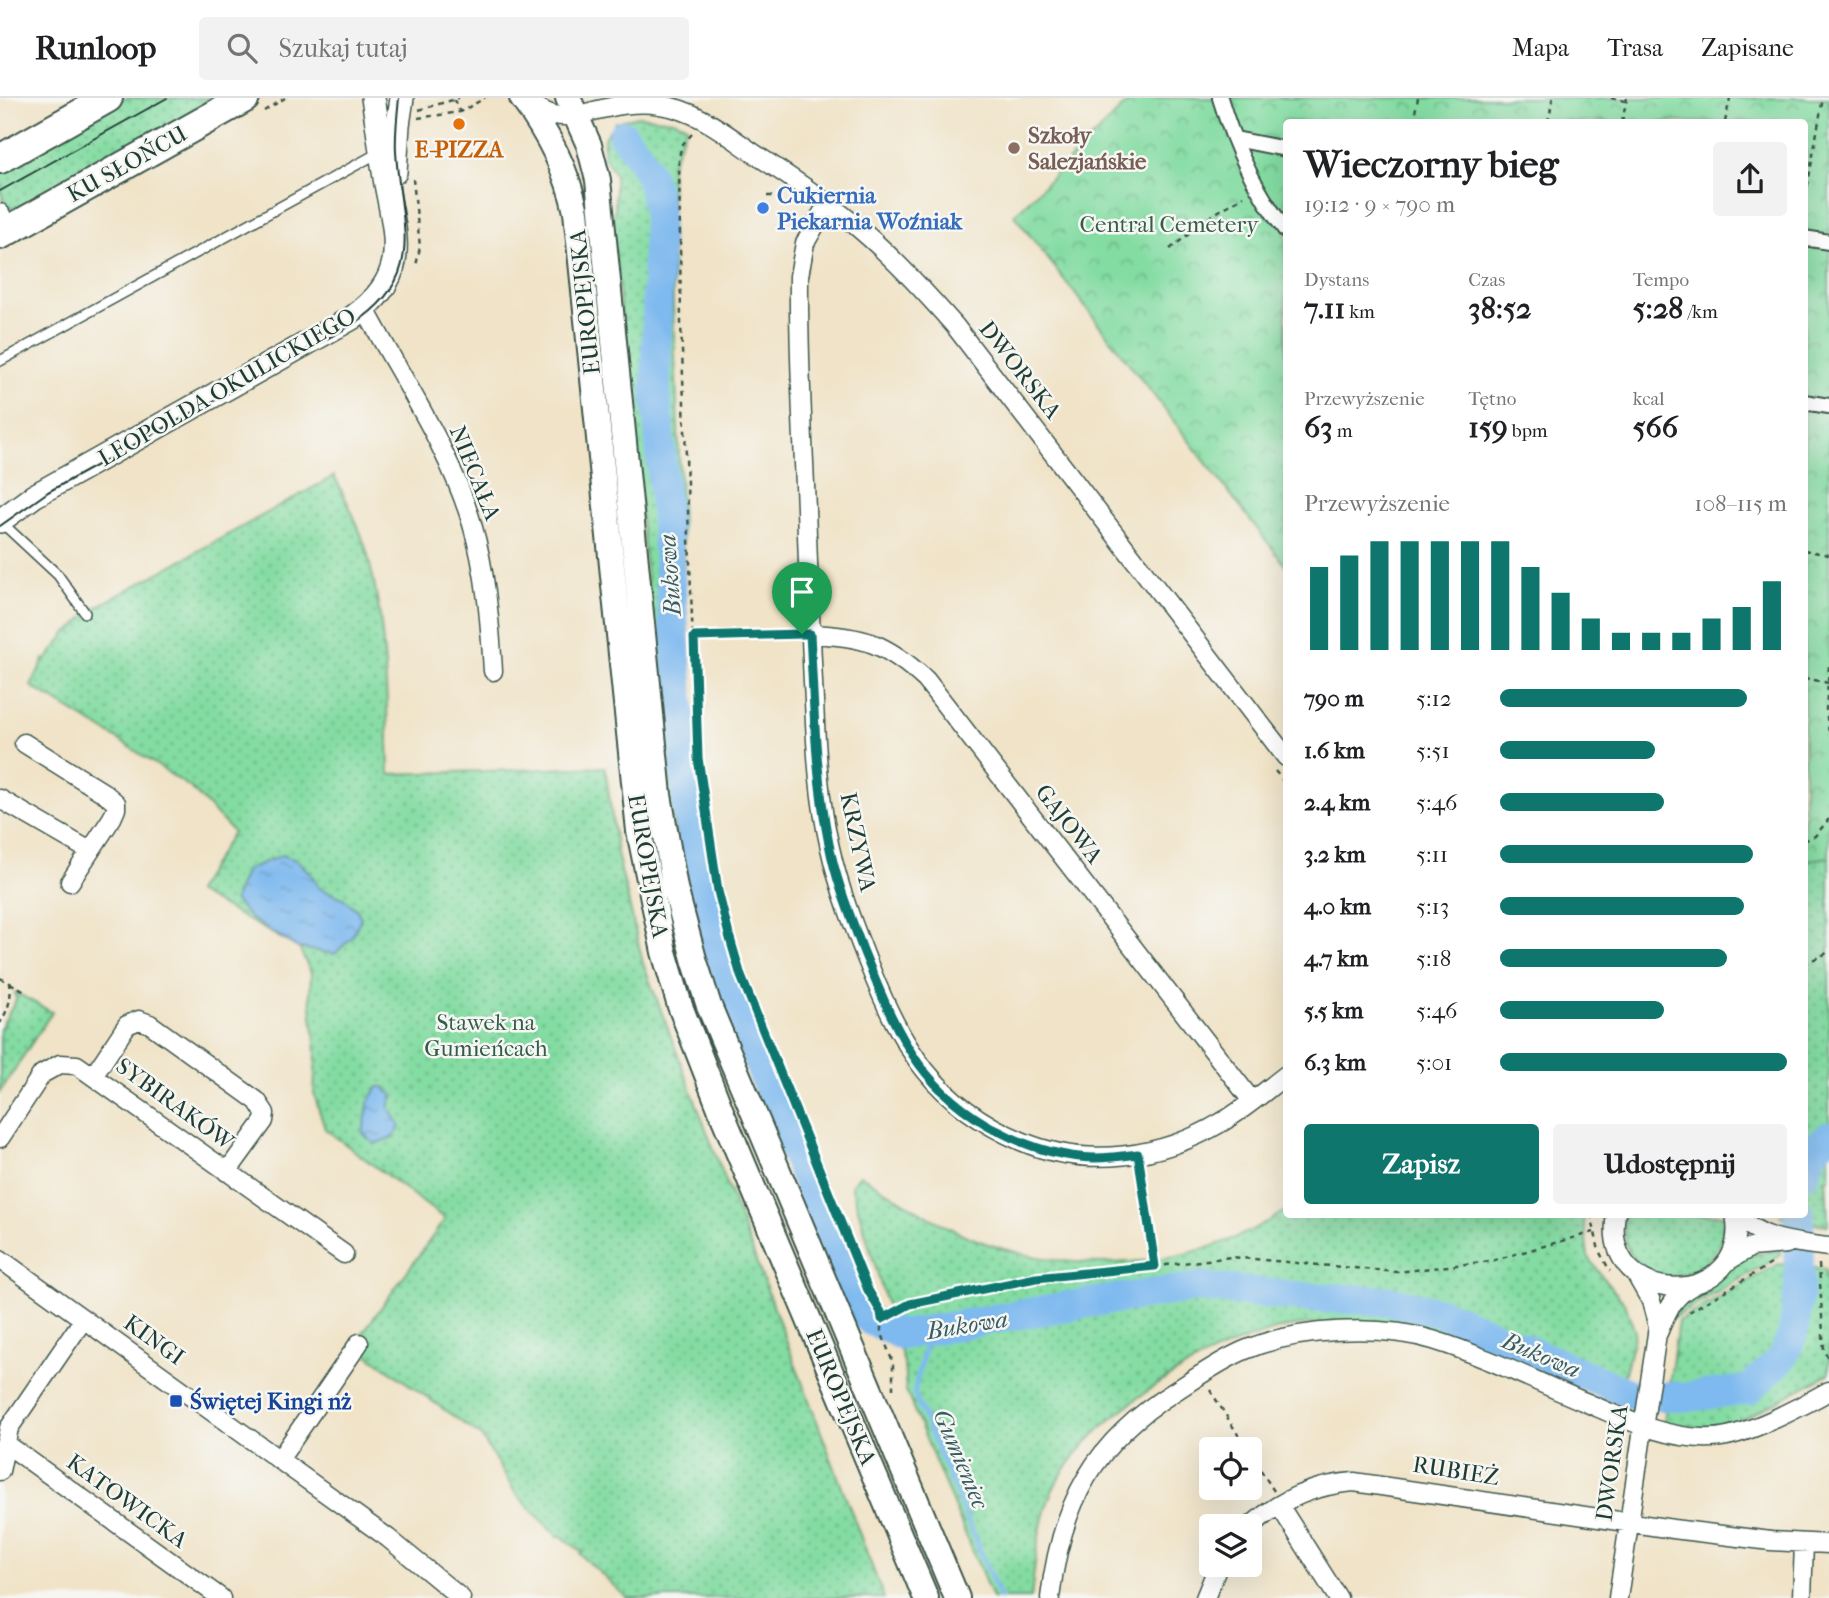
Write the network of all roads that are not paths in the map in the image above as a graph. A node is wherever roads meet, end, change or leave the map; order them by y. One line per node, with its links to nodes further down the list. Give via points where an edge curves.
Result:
1 (108, 98): 12 (main road)
2 (245, 98): 15 (main road, KU SŁOŃCU)
3 (373, 98): 11 (street, LEOPOLDA OKULICKIEGO)
4 (523, 98): 7 (street, EUROPEJSKA, via 559,116); 63 (main road, EUROPEJSKA, via 561,162 576,212 639,831 664,952 723,1116)
5 (1220, 98): 9 (street)
6 (639, 101): 7 (street, DWORSKA); 13 (street, DWORSKA, via 699,117)
7 (573, 107): 64 (main road, EUROPEJSKA, via 589,145 599,190 659,795 680,907 709,1006)
8 (409, 109): 14 (street, LEOPOLDA OKULICKIEGO, via 397,135)
9 (1235, 139): 10 (street); 16 (street, via 1257,187)
10 (1283, 148)
11 (382, 151): 14 (street, LEOPOLDA OKULICKIEGO); 20 (lane)
12 (0, 159)
13 (828, 203): 25 (street, KRZYWA, via 806,243 799,276); 28 (street, DWORSKA, via 893,259 955,326)
14 (393, 214): 19 (street, LEOPOLDA OKULICKIEGO, via 394,265)
15 (3, 226)
16 (1283, 226)
17 (1808, 239): 18 (street)
18 (1829, 242)
19 (365, 309): 23 (street, LEOPOLDA OKULICKIEGO, via 34,496); 26 (street, NIECAŁA, via 432,431 472,524 488,605)
20 (0, 361)
21 (1808, 403): 22 (street)
22 (1829, 406)
23 (0, 521): 24 (lane, LEOPOLDA OKULICKIEGO, via 58,575)
24 (85, 613)
25 (810, 634): 34 (street, GAJOWA, via 872,642 926,680); 34 (street, KRZYWA, via 816,744 829,845 881,996 926,1073 976,1117 1012,1137 1043,1149 1096,1158 1170,1146 1222,1123)
26 (493, 671)
27 (24, 743): 30 (street, via 116,803 112,818)
28 (1278, 760)
29 (0, 799): 30 (street)
30 (90, 851): 31 (street)
31 (70, 881)
32 (94, 1075): 35 (street, SYBIRAKÓW, via 77,1065 50,1068); 36 (street, SYBIRAKÓW); 36 (street, SYBIRAKÓW, via 127,1025 139,1020 257,1101 265,1113 264,1121)
33 (1283, 1077): 34 (street, KRZYWA)
34 (1252, 1101)
35 (0, 1138)
36 (227, 1172): 42 (street, SYBIRAKÓW)
37 (1616, 1218): 45 (street, DWORSKA, via 1618,1248)
38 (1736, 1218): 44 (street, via 1736,1237)
39 (1740, 1218): 40 (street, via 1756,1230)
40 (1797, 1243): 41 (street); 44 (street, DWORSKA, via 1751,1247)
41 (1829, 1247)
42 (344, 1254)
43 (0, 1259): 47 (street, KINGI)
44 (1724, 1265): 46 (street, DWORSKA)
45 (1635, 1273): 46 (street, via 1662,1287); 48 (street, DWORSKA, via 1653,1306)
46 (1693, 1286): 48 (street, DWORSKA, via 1672,1304)
47 (83, 1320): 52 (street, via 12,1423); 53 (street, KINGI)
48 (1657, 1336): 51 (street, DWORSKA)
49 (359, 1343): 53 (street)
50 (1829, 1391): 51 (street, via 1728,1436 1698,1438)
51 (1644, 1427): 57 (street, DWORSKA); 65 (street, via 1450,1346 1405,1335 1328,1331 1295,1335 1243,1350 1131,1422 1095,1463 1069,1509)
52 (5, 1443): 54 (street); 61 (street, KATOWICKA)
53 (279, 1460): 62 (street, KINGI, via 395,1543)
54 (0, 1471)
55 (1278, 1500): 56 (street, RUBIEŻ); 57 (street, RUBIEŻ, via 1354,1482); 67 (street)
56 (1262, 1515)
57 (1629, 1523): 58 (street, RUBIEŻ); 68 (street, DWORSKA)
58 (1804, 1543): 59 (street, RUBIEŻ); 69 (street)
59 (1829, 1544)
60 (1214, 1577): 66 (street)
61 (221, 1598)
62 (461, 1598)
63 (926, 1598)
64 (957, 1598)
65 (1050, 1598)
66 (1205, 1598)
67 (1338, 1598)
68 (1618, 1598)
69 (1802, 1598)

